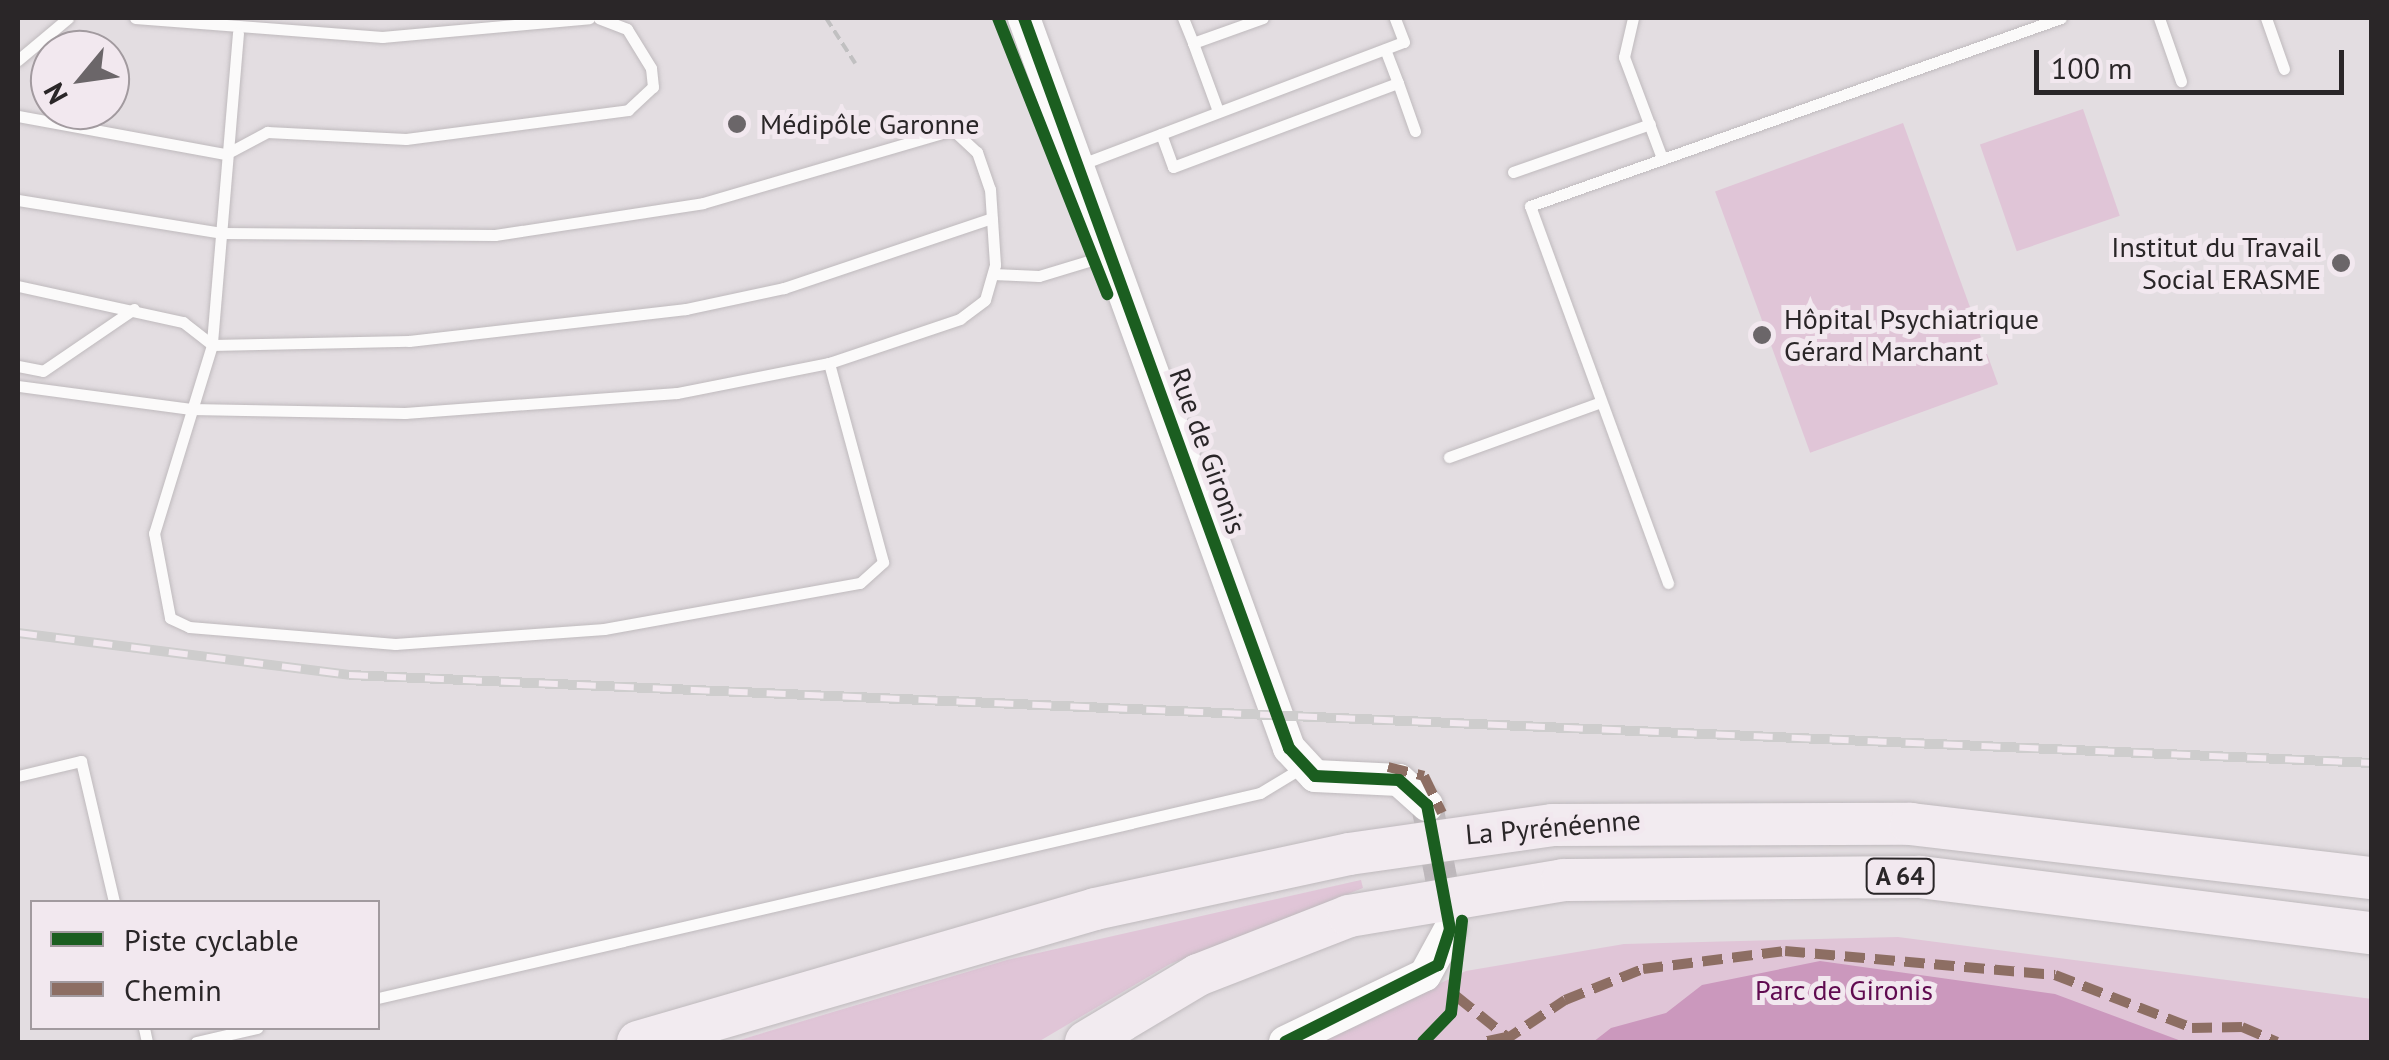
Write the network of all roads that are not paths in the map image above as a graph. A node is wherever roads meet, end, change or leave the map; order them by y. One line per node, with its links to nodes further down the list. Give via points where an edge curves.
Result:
1 (68, 18): 16 (lane)
2 (135, 18): 13 (lane)
3 (589, 18): 13 (lane, via 440,35)
4 (599, 18): 25 (lane, via 627,29 651,68 653,87 628,110 406,138 267,132)
5 (1024, 18): 27 (street, Rue de Gironis)
6 (1183, 18): 14 (lane)
7 (1263, 18): 14 (lane)
8 (1395, 18): 15 (lane, via 1404,42)
9 (1633, 18): 22 (lane, via 1624,57)
10 (2061, 18): 26 (lane)
11 (2159, 18): 18 (lane)
12 (2266, 18): 17 (lane)
13 (238, 33): 25 (lane)
14 (1193, 43): 20 (lane)
15 (1385, 49): 19 (lane); 20 (lane)
16 (18, 60)
17 (2284, 69)
18 (2181, 81)
19 (1398, 83): 23 (lane); 24 (lane, via 1173,167)
20 (1218, 110): 24 (lane)
21 (18, 116): 25 (lane)
22 (1650, 124): 26 (lane); 28 (lane)
23 (1415, 131)
24 (1160, 134): 27 (lane)
25 (226, 154): 31 (lane)
26 (1662, 158): 40 (lane, via 1530,206)
27 (1076, 166): 32 (street, Rue de Gironis)
28 (1513, 172)
29 (18, 200): 31 (lane)
30 (992, 218): 31 (lane, via 977,152 953,130 787,182 608,222 378,240); 33 (lane); 36 (lane, via 784,288 592,326)
31 (221, 233): 36 (lane)
32 (1109, 255): 33 (lane, via 1039,276); 44 (street, Rue de Gironis)
33 (992, 274): 37 (lane, via 984,300 960,319)
34 (18, 286): 35 (lane)
35 (134, 309): 36 (lane, via 183,322); 38 (lane, via 43,372)
36 (212, 345): 41 (lane)
37 (829, 363): 41 (lane, via 589,403 404,414); 41 (lane, via 883,562 876,575 604,629 411,643 188,627 170,618 154,533)
38 (18, 366)
39 (18, 386): 41 (lane)
40 (1598, 404): 42 (lane); 43 (lane)
41 (191, 409)
42 (1449, 457)
43 (1668, 582)
44 (1302, 768): 46 (street, via 1329,780 1399,780); 51 (lane, via 1260,793)
45 (18, 776): 48 (lane, via 81,761)
46 (1427, 805)
47 (2372, 878): 54 (highway, La Pyrénéenne / A 64, via 1911,824 1552,825 1330,857 1095,909)
48 (114, 900)
49 (1450, 929): 56 (street, via 1425,975)
50 (2372, 933): 55 (highway, La Pyrénéenne / A 64, via 1920,877 1563,880 1316,928 1198,975)
51 (380, 998)
52 (248, 1030): 53 (lane)
53 (196, 1042)
54 (638, 1042)
55 (1086, 1042)
56 (1285, 1042)

